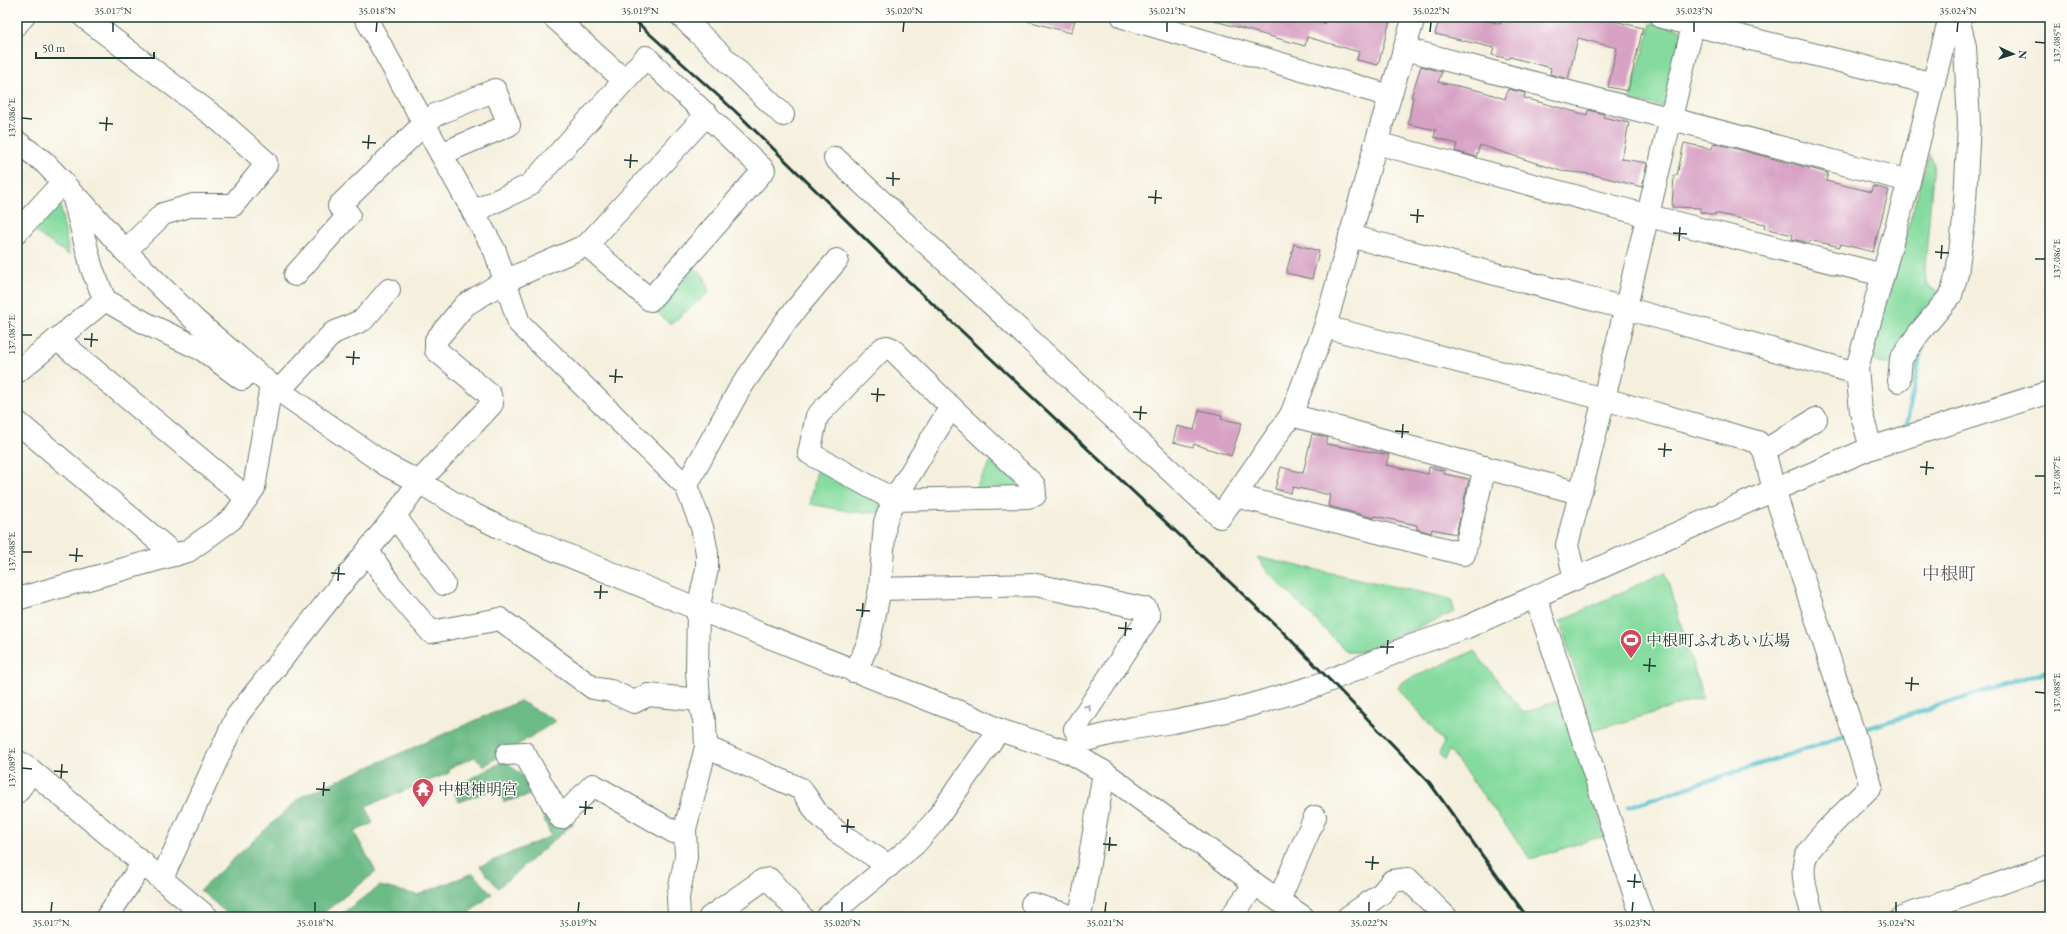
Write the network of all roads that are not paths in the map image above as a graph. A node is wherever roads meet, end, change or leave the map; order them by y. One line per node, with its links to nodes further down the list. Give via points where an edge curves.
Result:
1 (23, 17): 13 (street)
2 (84, 17): 33 (street, via 220,121 266,162 233,204 193,205 163,214)
3 (365, 17): 21 (street)
4 (554, 17): 15 (street)
5 (682, 17): 19 (street)
6 (1123, 17): 11 (street)
7 (1414, 17): 14 (street)
8 (1662, 17): 12 (street)
9 (1950, 17): 16 (street)
10 (1958, 17): 45 (street, via 1965,47 1969,123 1964,221 1957,274 1951,295 1901,359)
11 (1145, 20): 17 (street)
12 (1694, 21): 16 (street); 20 (street)
13 (17, 24)
14 (1405, 49): 17 (street); 20 (street)
15 (625, 81): 18 (street, via 646,57); 28 (street, via 530,185)
16 (1934, 84): 26 (street)
17 (1390, 96): 23 (street)
18 (707, 114): 32 (street); 32 (street, via 764,170 650,300)
19 (783, 115)
20 (1671, 119): 26 (street); 29 (street)
21 (424, 124): 24 (street); 24 (street, via 435,115 495,90 509,125); 35 (street, via 339,206 349,215)
22 (17, 142): 27 (street, via 44,162)
23 (1376, 143): 29 (street); 31 (street)
24 (441, 154): 28 (street)
25 (835, 158): 60 (street, via 1220,517)
26 (1910, 181): 36 (street)
27 (68, 188): 30 (street); 33 (street); 39 (street, via 92,269)
28 (473, 212): 37 (street, via 495,251)
29 (1648, 216): 36 (street); 40 (street)
30 (17, 232)
31 (1350, 236): 40 (street); 41 (street)
32 (587, 245): 37 (street)
33 (125, 251): 46 (street, via 196,321)
34 (837, 260): 57 (street, via 786,320 739,390)
35 (295, 275)
36 (1883, 275): 43 (street)
37 (505, 281): 56 (street, via 465,305 436,340 436,350 490,396 492,404); 57 (street, via 519,323)
38 (389, 290): 46 (street, via 363,320 333,333 285,384)
39 (105, 300): 42 (street); 46 (street, via 147,324 203,350)
40 (1626, 308): 43 (street, via 1849,371); 48 (street)
41 (1325, 328): 48 (street); 50 (street)
42 (57, 339): 44 (street); 61 (street)
43 (1857, 368): 53 (street, via 1861,412)
44 (17, 372)
45 (1899, 381)
46 (274, 391): 56 (street, via 386,465); 61 (street, via 254,488)
47 (2050, 392): 53 (street)
48 (1604, 399): 54 (street, via 1758,442); 59 (street)
49 (951, 407): 62 (street); 62 (street, via 1034,485 1035,495); 62 (street, via 887,347 883,348 817,416 809,453)
50 (1291, 415): 55 (street); 60 (street)
51 (1816, 419): 54 (street)
52 (17, 422): 65 (street)
53 (1871, 448): 58 (street)
54 (1764, 451): 58 (street)
55 (1485, 467): 59 (street); 60 (street, via 1464,554)
56 (419, 482): 63 (street); 71 (street, via 499,527)
57 (686, 486): 71 (street, via 702,527 707,553 707,569)
58 (1774, 490): 66 (street); 103 (street, via 1871,786 1818,839 1805,859 1804,880)
59 (1579, 493): 66 (street, via 1567,545)
60 (1236, 496)
61 (247, 498): 65 (street, via 232,519 188,551)
62 (894, 500): 68 (street, via 885,522)
63 (395, 516): 64 (street); 67 (street)
64 (368, 551): 73 (street, via 390,584 431,632 500,619 593,688 611,691 634,702 648,695); 86 (street, via 237,716)
65 (175, 555): 70 (street)
66 (1575, 579): 69 (street)
67 (444, 584)
68 (880, 589): 72 (street, via 869,641); 76 (street, one-way to 68, via 1075,728 1079,720 1149,616 1146,609 1036,585)
69 (1536, 598): 76 (street, via 1280,698 1173,722 1133,728); 102 (street)
70 (17, 599)
71 (698, 609): 72 (street); 73 (street)
72 (853, 671): 74 (street, via 975,718)
73 (699, 700): 75 (street, via 705,724)
74 (999, 730): 76 (street); 84 (street, via 935,821 915,844)
75 (706, 747): 82 (street); 84 (street, via 801,789 816,813 836,831)
76 (1076, 747): 79 (street)
77 (507, 754): 82 (street, via 524,753 561,818 593,785 674,832)
78 (25, 766): 80 (street); 83 (street)
79 (1104, 772): 87 (street); 97 (street)
80 (17, 792)
81 (1315, 817): 88 (street)
82 (686, 829): 92 (street, via 686,857 678,896)
83 (143, 863): 86 (street); 90 (street)
84 (889, 866): 95 (street)
85 (2050, 866): 104 (street)
86 (162, 878): 91 (street)
87 (1255, 884): 88 (street); 98 (street)
88 (1279, 900): 99 (street)
89 (1032, 904): 96 (street)
90 (107, 917)
91 (207, 917)
92 (679, 917)
93 (710, 917): 94 (street, via 762,880 769,879)
94 (802, 917)
95 (827, 917)
96 (1074, 917)
97 (1080, 917)
98 (1231, 917)
99 (1303, 917)
100 (1348, 917): 101 (street, via 1381,894 1392,881 1408,879)
101 (1446, 917)
102 (1642, 917)
103 (1813, 917)
104 (1902, 917)

